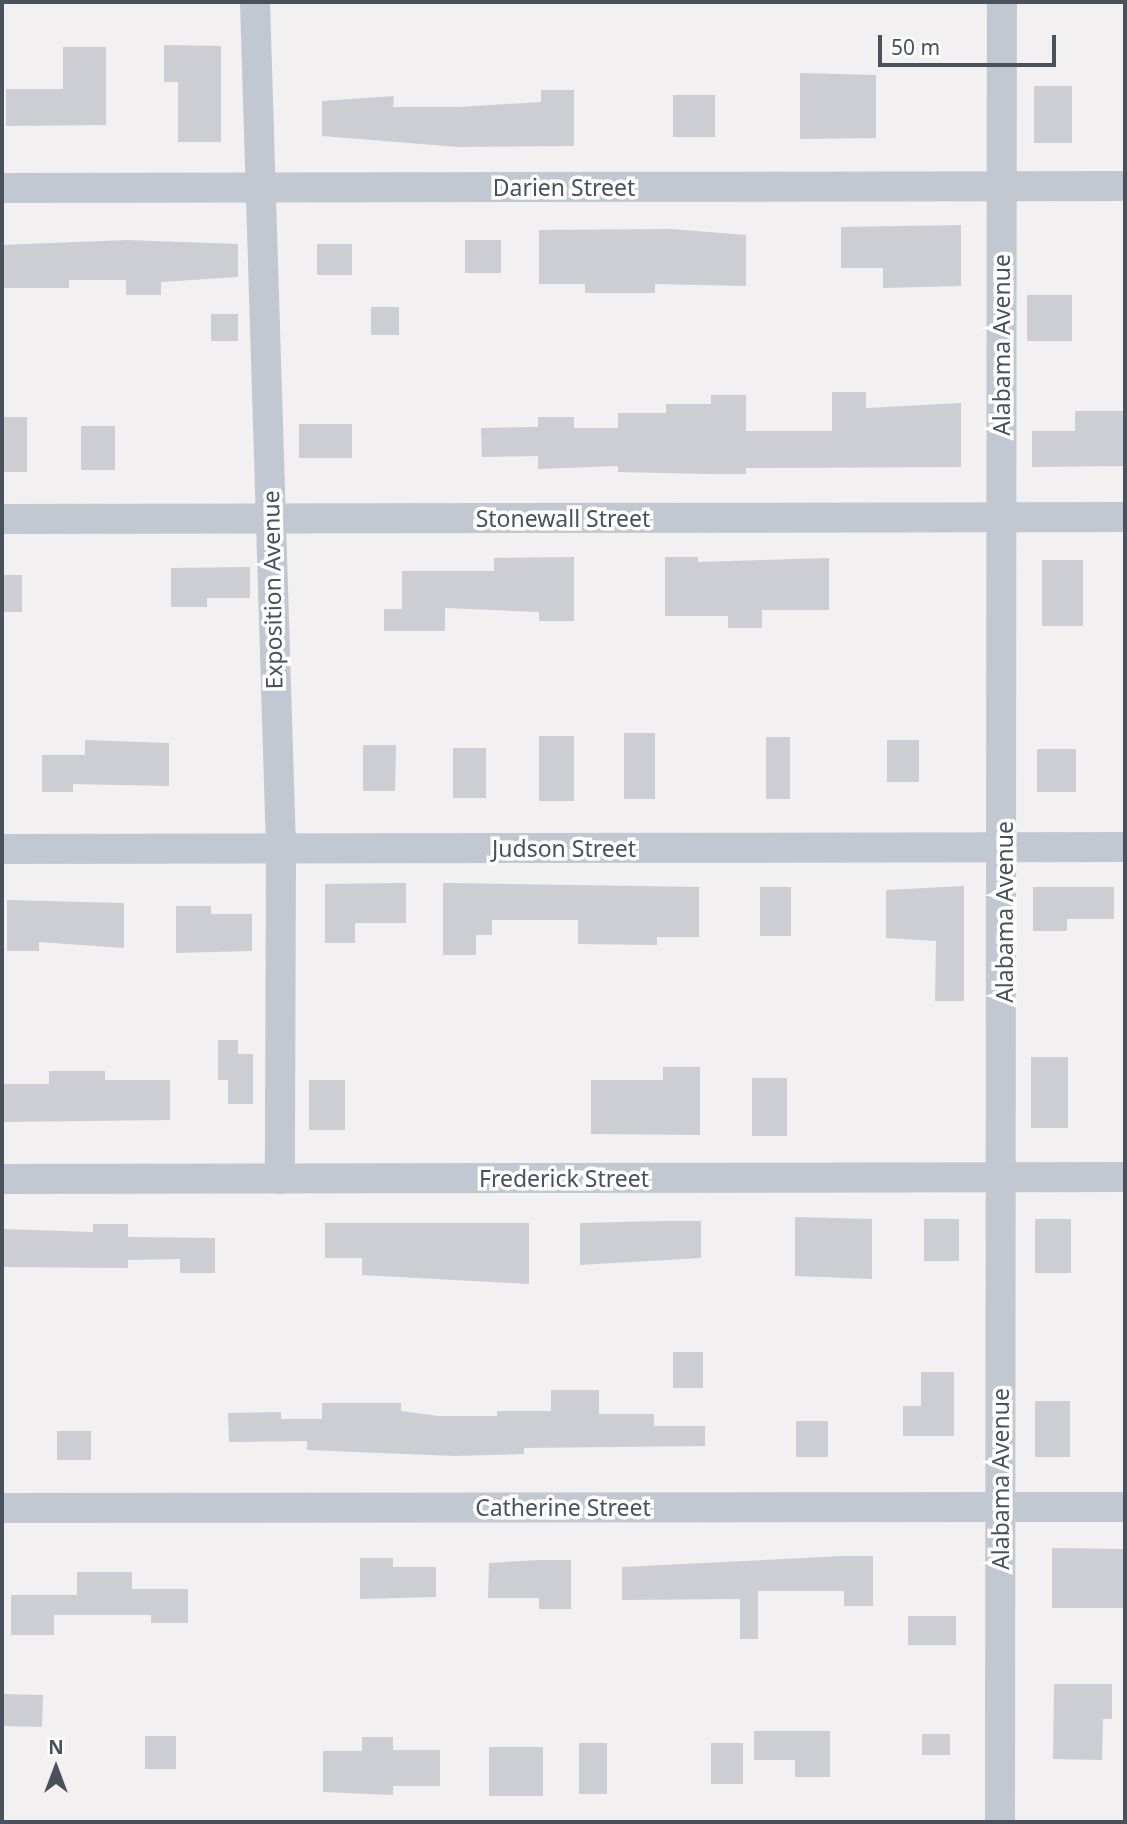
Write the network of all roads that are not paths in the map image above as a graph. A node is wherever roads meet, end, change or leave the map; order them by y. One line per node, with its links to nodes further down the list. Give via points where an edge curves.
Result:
1 (255, 2): 6 (street, Exposition Avenue)
2 (1002, 2): 3 (street, Alabama Avenue)
3 (1000, 186): 4 (street, Darien Street); 6 (street, Darien Street); 7 (street, Alabama Avenue)
4 (1125, 186)
5 (2, 188): 6 (street, Darien Street)
6 (260, 188): 9 (street, Exposition Avenue)
7 (1002, 517): 8 (street, Stonewall Street); 9 (street, Stonewall Street); 12 (street, Alabama Avenue)
8 (1125, 517)
9 (270, 518): 10 (street, Stonewall Street); 14 (street, Exposition Avenue)
10 (2, 519)
11 (1125, 847): 12 (street, Judson Street)
12 (1005, 848): 14 (street, Judson Street); 15 (street, Alabama Avenue)
13 (2, 849): 14 (street, Judson Street)
14 (281, 849): 18 (street, Exposition Avenue)
15 (1001, 1177): 16 (street, Frederick Street); 18 (street, Frederick Street); 19 (street, Alabama Avenue)
16 (1125, 1177)
17 (2, 1179): 18 (street, Frederick Street)
18 (281, 1179)
19 (1000, 1507): 20 (street, Catherine Street); 21 (street, Catherine Street); 22 (street, Alabama Avenue)
20 (1125, 1507)
21 (2, 1508)
22 (1000, 1822)

